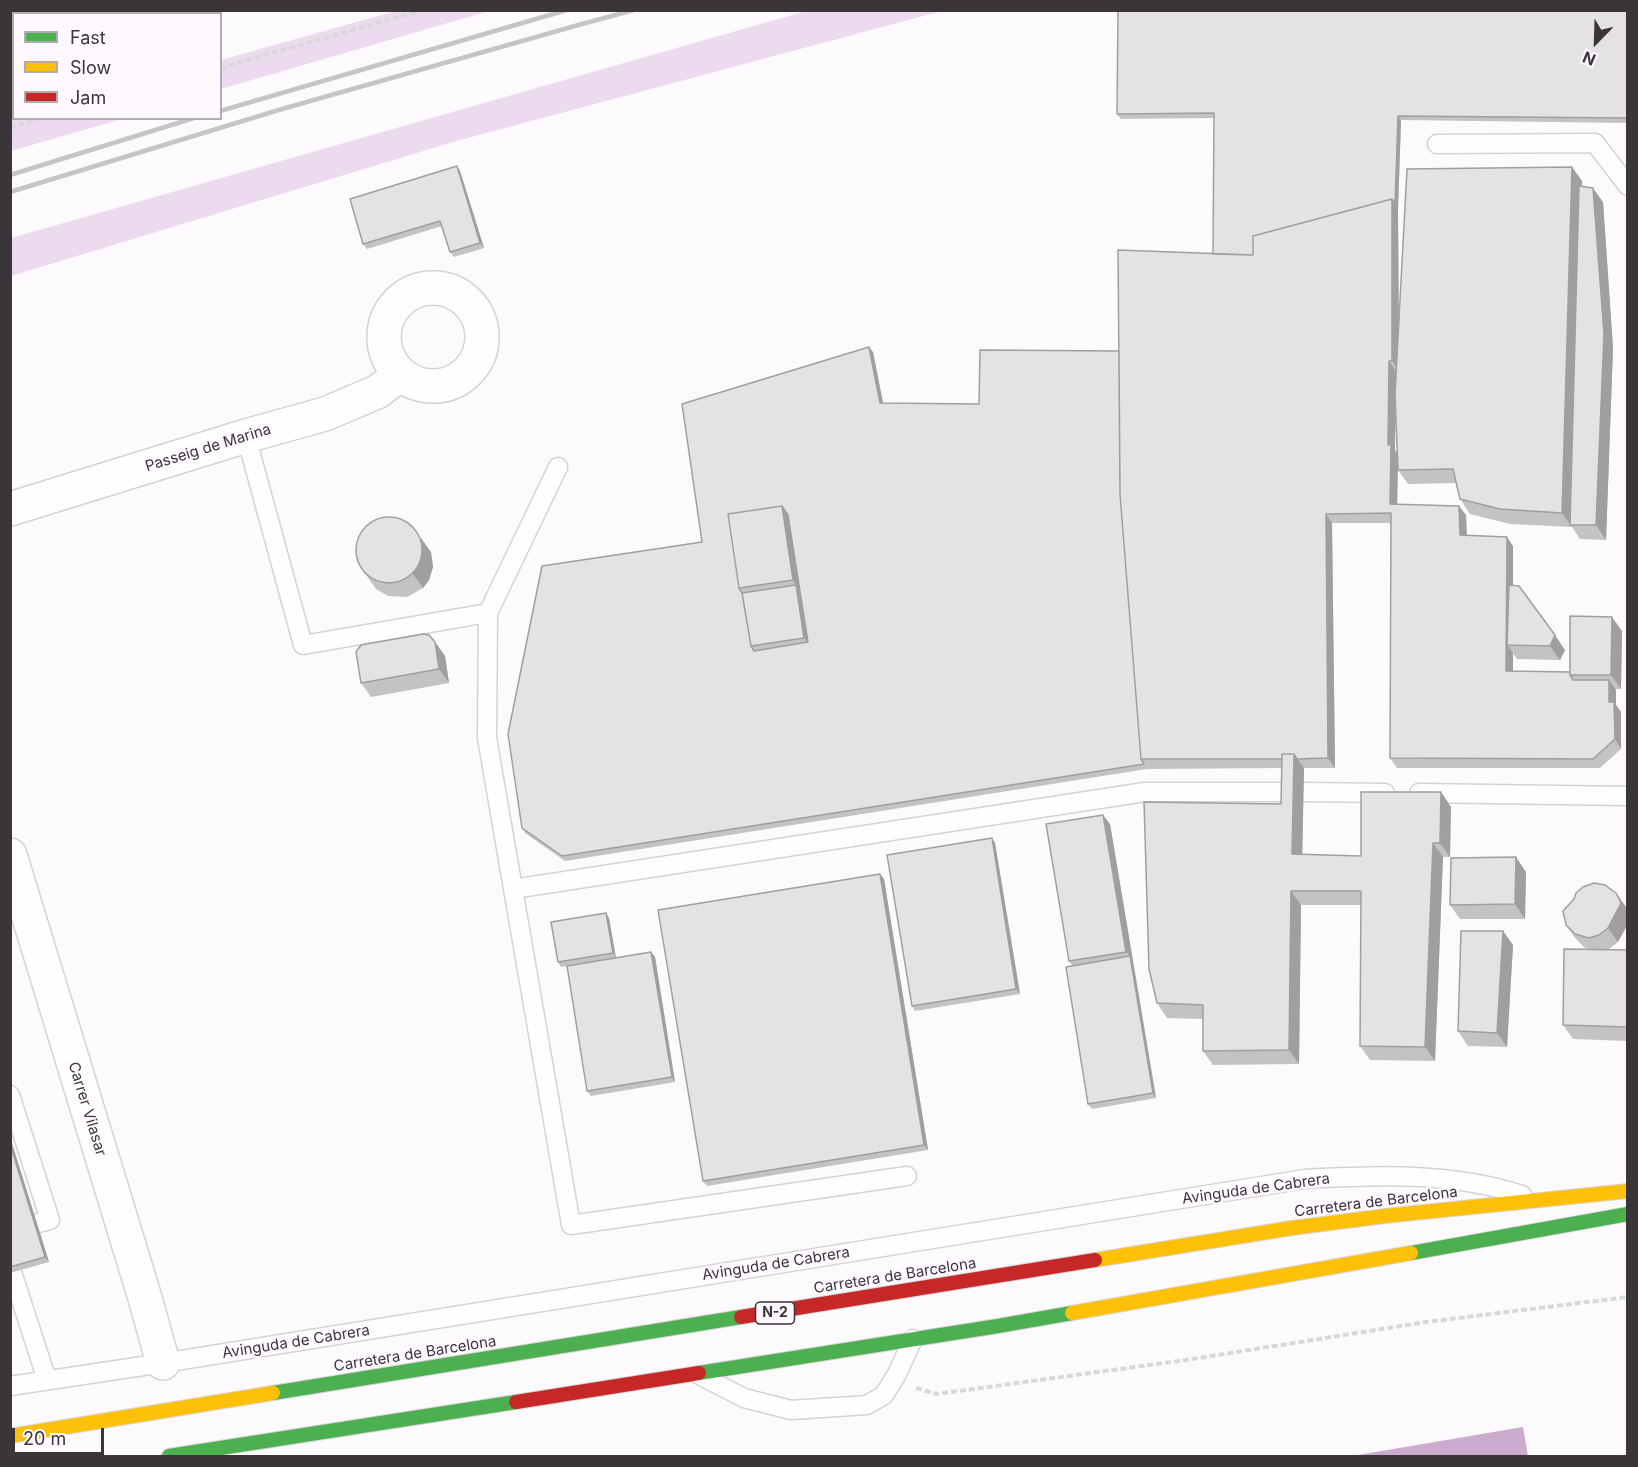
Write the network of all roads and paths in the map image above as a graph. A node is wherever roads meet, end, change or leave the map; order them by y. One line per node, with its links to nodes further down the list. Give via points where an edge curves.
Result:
1 (423, 10): 2 (path)
2 (222, 67)
3 (34, 120): 4 (path)
4 (10, 128)
5 (1437, 144): 6 (lane, via 1595,143)
6 (1628, 186)
7 (400, 375): 8 (street, Passeig de Marina, via 354,403)
8 (246, 436): 10 (street, Passeig de Marina); 11 (lane, via 303,645)
9 (558, 467): 11 (lane)
10 (10, 509)
11 (488, 613): 14 (lane, via 487,738)
12 (1628, 796): 14 (lane, via 1145,792)
13 (10, 855): 15 (street, Carrer Vilasar)
14 (513, 889): 17 (lane, via 571,1225)
15 (19, 916): 25 (street, Carrer Vilasar)
16 (10, 1095): 21 (lane, via 50,1221)
17 (907, 1176)
18 (1628, 1191): 19 (main road, Carretera de Barcelona / N-2)
19 (1541, 1201): 25 (lane, Avinguda de Cabrera, via 1500,1188 1436,1178 1305,1179); 31 (main road, Carretera de Barcelona / N-2, via 1292,1228)
20 (1622, 1215): 24 (main road)
21 (10, 1230)
22 (10, 1266): 27 (lane)
23 (1628, 1297): 28 (path, via 1426,1322 937,1394)
24 (913, 1339): 26 (main road); 28 (lane)
25 (163, 1363): 27 (lane, Avinguda de Cabrera)
26 (697, 1373): 28 (lane, via 744,1398 791,1410 867,1405 884,1395); 30 (main road)
27 (47, 1380): 29 (lane, Avinguda de Cabrera)
28 (892, 1382)
29 (10, 1386)
30 (304, 1435): 32 (main road); 33 (lane)
31 (10, 1436)
32 (169, 1456)
33 (272, 1456)

